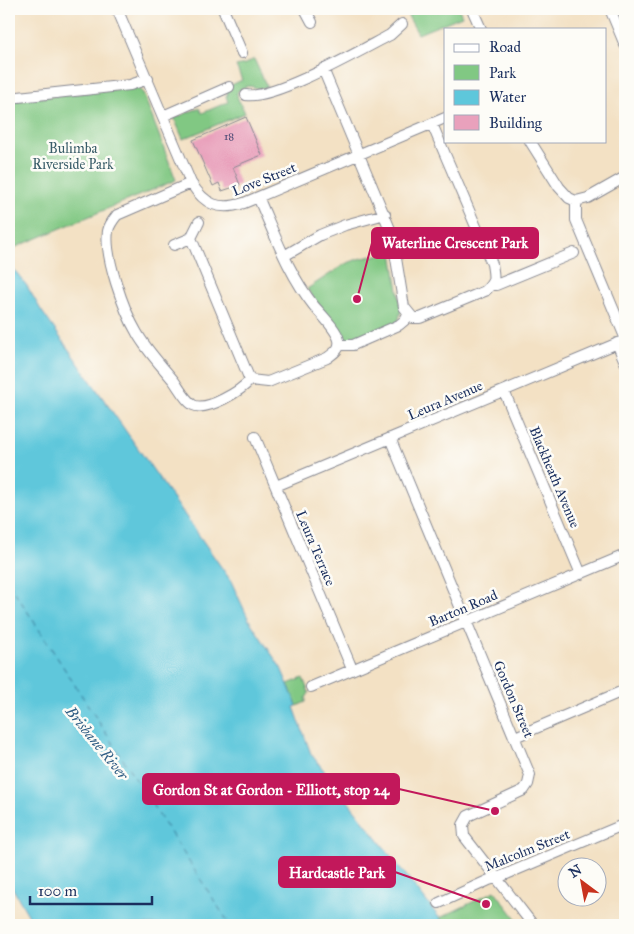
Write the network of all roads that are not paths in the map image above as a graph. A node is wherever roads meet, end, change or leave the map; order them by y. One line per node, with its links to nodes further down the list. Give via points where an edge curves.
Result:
1 (115, 9): 12 (street, Love Street)
2 (223, 9): 10 (street)
3 (306, 9): 6 (street)
4 (472, 9): 8 (street)
5 (610, 9): 9 (street)
6 (312, 22)
7 (402, 24): 11 (street, via 390,35)
8 (481, 28)
9 (625, 44)
10 (242, 52)
11 (323, 69): 14 (street, via 270,92); 20 (street)
12 (148, 79): 15 (street, via 130,85); 16 (street, Love Street)
13 (230, 87): 16 (street)
14 (246, 95)
15 (9, 98)
16 (163, 116): 22 (street, Love Street)
17 (444, 118): 18 (street, Love Street)
18 (432, 124): 20 (street, Love Street); 31 (street, via 492,264)
19 (531, 142): 24 (street, via 566,196)
20 (359, 154): 23 (street, Love Street); 25 (street)
21 (625, 177): 24 (street, via 589,198)
22 (192, 183): 23 (street, Love Street, via 206,201 222,207 233,207); 36 (street, via 117,215 111,222 108,232 115,278 137,333 154,359 193,404 210,404 238,392)
23 (258, 197): 30 (street)
24 (576, 200): 33 (street, via 576,220)
25 (385, 214): 30 (street, via 320,235); 32 (street)
26 (199, 222): 27 (street)
27 (191, 238): 28 (street); 36 (street)
28 (174, 245)
29 (574, 253): 31 (street)
30 (284, 256): 34 (street, via 297,283 337,335)
31 (492, 284): 32 (street, via 486,291 420,318)
32 (408, 314): 34 (street, via 399,325 352,345)
33 (622, 340): 35 (street); 37 (street, Leura Avenue)
34 (339, 346): 36 (street, via 328,358 268,382)
35 (625, 362)
36 (250, 380)
37 (504, 390): 39 (street, Leura Avenue); 42 (street, Blackheath Avenue)
38 (256, 437): 40 (street, Leura Terrace)
39 (390, 438): 40 (street, Leura Avenue); 43 (street, Gordon Street)
40 (276, 486): 44 (street, Leura Terrace)
41 (625, 555): 42 (street, Barton Road)
42 (581, 574): 43 (street, Barton Road)
43 (466, 622): 44 (street, Barton Road); 47 (street, Gordon Street)
44 (352, 669): 45 (street, Barton Road)
45 (311, 687)
46 (625, 690): 47 (street)
47 (515, 737): 49 (street, Gordon Street, via 529,770 528,784 524,790 470,814 463,825 464,836)
48 (625, 824): 49 (street, Malcolm Street)
49 (496, 878): 50 (street, Malcolm Street); 51 (street, Gordon Street)
50 (439, 903)
51 (533, 925)

